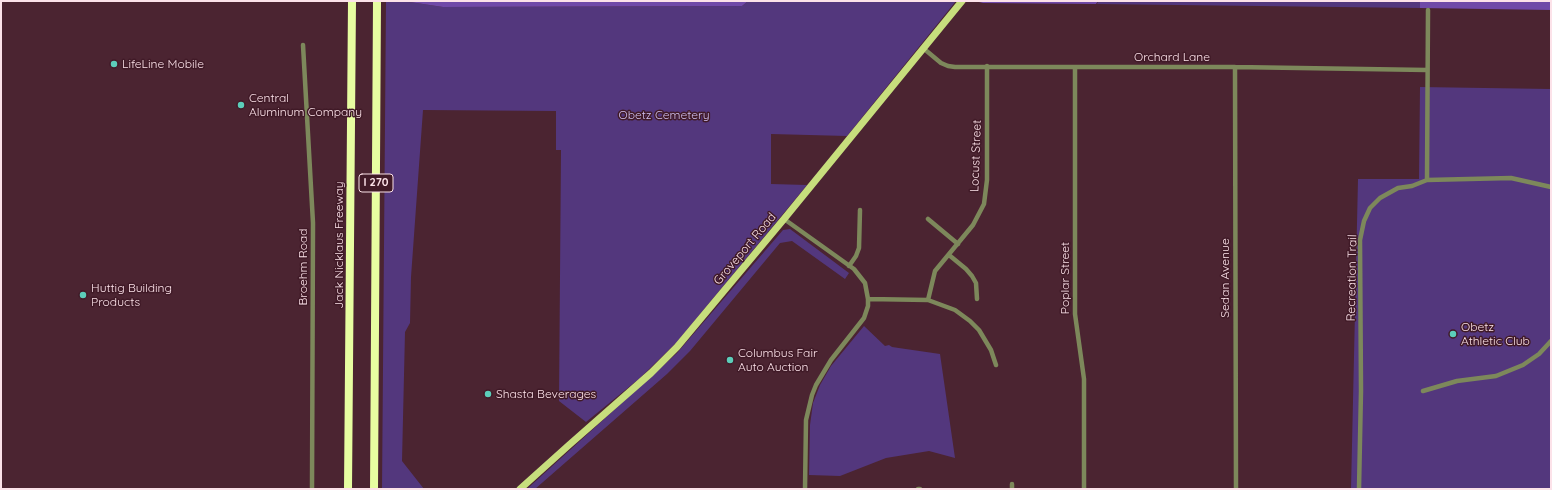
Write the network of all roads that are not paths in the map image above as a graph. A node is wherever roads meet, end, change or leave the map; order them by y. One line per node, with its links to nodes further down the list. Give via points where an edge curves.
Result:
1 (962, 1): 6 (main road, Groveport Road)
2 (352, 2): 26 (highway, Jack Nicklaus Freeway / I 270)
3 (377, 2): 27 (highway, I 270)
4 (1428, 10): 10 (street)
5 (303, 45): 25 (street, Broehm Road, via 313,223)
6 (923, 48): 7 (street, Orchard Lane, via 948,66); 14 (main road, Groveport Road)
7 (987, 66): 8 (street, Orchard Lane); 16 (street, Locust Street, via 986,192 979,215)
8 (1075, 66): 9 (street, Orchard Lane); 30 (street, Poplar Street, via 1075,314 1084,379)
9 (1235, 67): 10 (street, Orchard Lane); 31 (street, Sedan Avenue)
10 (1426, 70): 11 (street)
11 (1427, 180): 12 (street, Recreation Trail, via 1511,178); 32 (street, Recreation Trail, via 1398,188 1380,198 1370,208 1364,220 1360,240)
12 (1551, 187)
13 (860, 210): 18 (street, via 859,248)
14 (784, 219): 18 (street); 28 (main road, Groveport Road, via 662,363)
15 (928, 219): 16 (street)
16 (958, 244): 17 (street, Locust Street)
17 (949, 255): 20 (street, via 972,276 976,283); 21 (street, Locust Street, via 935,271)
18 (849, 266): 19 (street, via 865,283)
19 (868, 299): 21 (street); 29 (street, via 864,318 831,360 812,395 806,420)
20 (977, 299)
21 (928, 300): 23 (street, via 955,310 970,321 984,337)
22 (1551, 341): 24 (street, via 1539,354 1523,365 1496,376)
23 (996, 365)
24 (1423, 391)
25 (312, 489)
26 (348, 489)
27 (374, 489)
28 (520, 489)
29 (805, 489)
30 (1084, 489)
31 (1236, 489)
32 (1359, 489)

